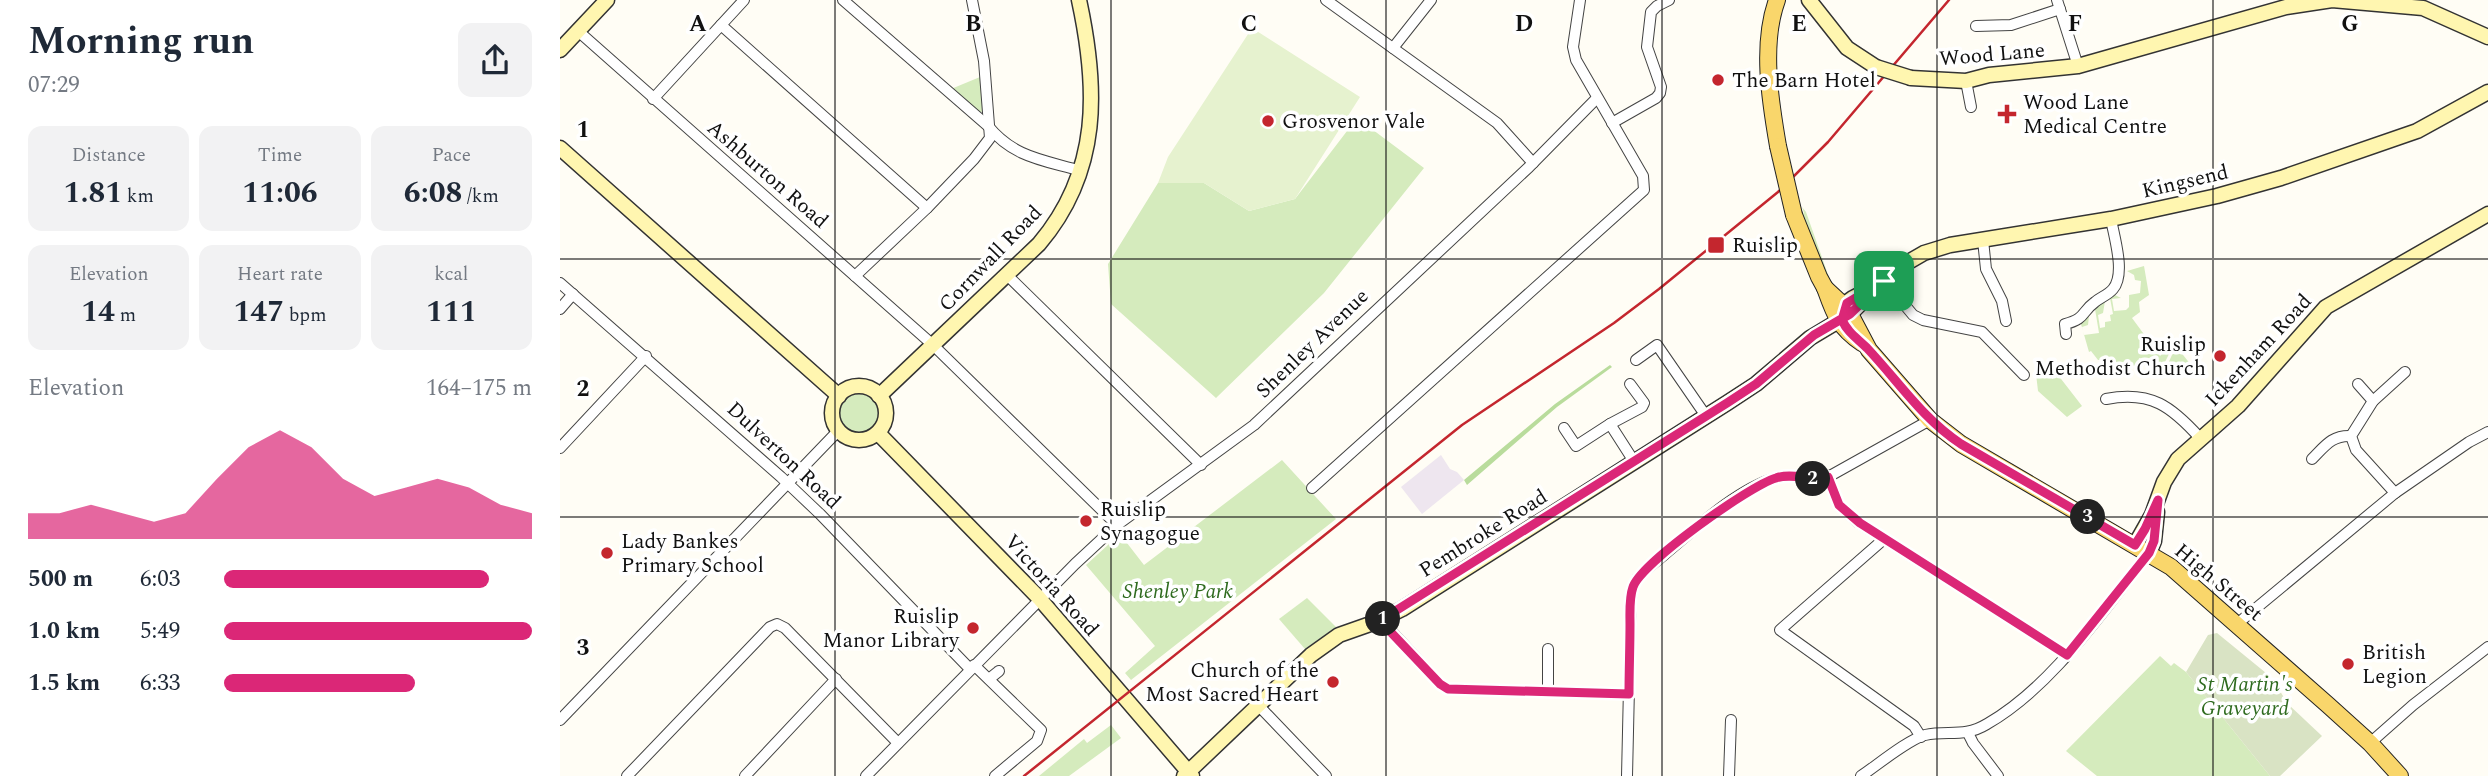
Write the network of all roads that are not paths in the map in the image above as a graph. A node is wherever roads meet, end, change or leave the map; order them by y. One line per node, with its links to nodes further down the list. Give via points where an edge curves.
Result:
1 (607, 0): 16 (street)
2 (744, 0): 14 (street)
3 (843, 0): 27 (street)
4 (972, 0): 27 (street, via 984,61)
5 (1079, 0): 30 (street, Cornwall Road, via 1092,89 1091,132)
6 (1326, 0): 18 (street)
7 (1431, 0): 18 (street)
8 (1580, 0): 23 (street, via 1574,54)
9 (1669, 0): 26 (street, via 1651,12 1647,47 1660,93)
10 (1777, 0): 41 (main road, bridge, via 1769,41 1778,146 1810,259)
11 (1809, 0): 21 (street, Wood Lane, bridge, via 1847,48 1866,62 1912,78)
12 (2415, 3): 17 (street, Wood Lane); 20 (street, Wood Lane, via 2300,4)
13 (2059, 5): 15 (street, via 2011,25); 20 (street)
14 (721, 25): 24 (street); 31 (street)
15 (1976, 26)
16 (578, 31): 19 (street); 24 (street, Ashburton Road)
17 (2488, 37)
18 (1393, 48): 29 (street, via 1497,122)
19 (560, 50)
20 (2078, 66): 21 (street, Wood Lane)
21 (1966, 81): 25 (street)
22 (2488, 92): 33 (street, Kingsend, via 2437,122 2374,147 2208,199)
23 (1597, 98): 26 (street); 29 (street, Shenley Avenue)
24 (653, 99): 36 (street, Ashburton Road)
25 (1971, 107)
26 (1612, 123): 70 (street, via 1643,176 1641,193)
27 (988, 126): 30 (street, via 1016,152); 31 (street, via 987,144)
28 (560, 148): 51 (street)
29 (1533, 163): 67 (street, Shenley Avenue, via 1254,425)
30 (1081, 170): 35 (street, Cornwall Road, via 1057,222)
31 (927, 208): 36 (street)
32 (2488, 214): 63 (street, Ickenham Road, via 2326,307 2238,406)
33 (2111, 219): 34 (street, Kingsend); 43 (street, via 2118,282 2083,316 2065,324)
34 (1983, 240): 37 (street, Kingsend, via 1924,253); 42 (street, via 1986,269 2002,300)
35 (1007, 275): 44 (street, Cornwall Road); 67 (street)
36 (856, 276): 44 (street, Ashburton Road)
37 (1884, 281): 41 (street, Kingsend); 48 (street, via 1913,315 1982,332)
38 (560, 283): 39 (street, Dulverton Road)
39 (573, 294): 40 (street); 45 (street, Dulverton Road)
40 (560, 309)
41 (1841, 315): 55 (street, Pembroke Road, via 1756,384); 56 (main road, High Street)
42 (2006, 321)
43 (2066, 334)
44 (933, 345): 52 (street, Cornwall Road); 72 (street, Ashburton Road)
45 (646, 356): 64 (street); 69 (street, Dulverton Road)
46 (1636, 360): 55 (street, via 1657,345)
47 (2405, 372): 54 (street)
48 (2024, 375)
49 (1630, 384): 57 (street, via 1642,407)
50 (2357, 384): 54 (street)
51 (839, 396): 52 (street, via 863,387); 59 (street, via 832,409)
52 (879, 396): 61 (street, via 886,410)
53 (2106, 399): 63 (street, via 2129,396 2158,403 2176,413)
54 (2373, 401): 62 (street)
55 (1706, 416): 66 (street, Pembroke Road)
56 (1930, 420): 68 (street); 74 (main road, High Street, via 1961,444)
57 (1610, 424): 58 (street, via 1576,446); 66 (street)
58 (1564, 428)
59 (838, 431): 61 (street, via 853,440); 69 (street)
60 (2488, 432): 71 (street)
61 (878, 433): 75 (street, Victoria Road)
62 (2351, 436): 65 (street, via 2332,439); 71 (street, via 2356,450)
63 (2200, 438): 74 (street, Ickenham Road, via 2170,470 2145,529)
64 (560, 448)
65 (2312, 459)
66 (1635, 463): 76 (street, Pembroke Road)
67 (1201, 465): 72 (street, Shenley Avenue)
68 (1828, 477): 73 (street, via 1842,509); 86 (street, via 1783,476 1749,491 1643,573 1634,584 1631,599)
69 (787, 483): 81 (street, Dulverton Road); 88 (street)
70 (1312, 488)
71 (2395, 493): 77 (street)
72 (1117, 525): 75 (street, Shenley Avenue)
73 (1884, 539): 80 (street); 91 (street, via 1780,630 1914,726)
74 (2142, 549): 77 (main road, High Street, via 2171,567); 80 (street)
75 (1039, 598): 81 (street, Shenley Avenue); 94 (street, Victoria Road)
76 (1381, 620): 85 (street, via 1445,688); 87 (street, Pembroke Road, via 1326,643)
77 (2237, 624): 93 (main road, High Street)
78 (2488, 647): 93 (street)
79 (1548, 649): 85 (street)
80 (2067, 655): 90 (street, via 2014,705)
81 (972, 667): 84 (street, Dulverton Road); 92 (street, Shenley Avenue)
82 (999, 671): 84 (street)
83 (836, 679): 92 (street); 95 (street, via 785,628 770,627); 96 (street)
84 (989, 679): 98 (street, Dulverton Road, via 1032,712 1041,730 1040,738)
85 (1548, 692): 86 (street)
86 (1629, 694): 100 (street)
87 (1258, 705): 94 (street, Pembroke Road); 99 (street)
88 (561, 715)
89 (1731, 720): 101 (street)
90 (1968, 733): 91 (street); 103 (street)
91 (1921, 737): 102 (street)
92 (898, 743): 97 (street, Shenley Avenue)
93 (2370, 743): 104 (main road, High Street)
94 (1188, 775)
95 (627, 776)
96 (745, 776)
97 (866, 776)
98 (995, 776)
99 (1325, 776)
100 (1627, 776)
101 (1729, 776)
102 (1861, 776)
103 (1998, 776)
104 (2400, 776)

